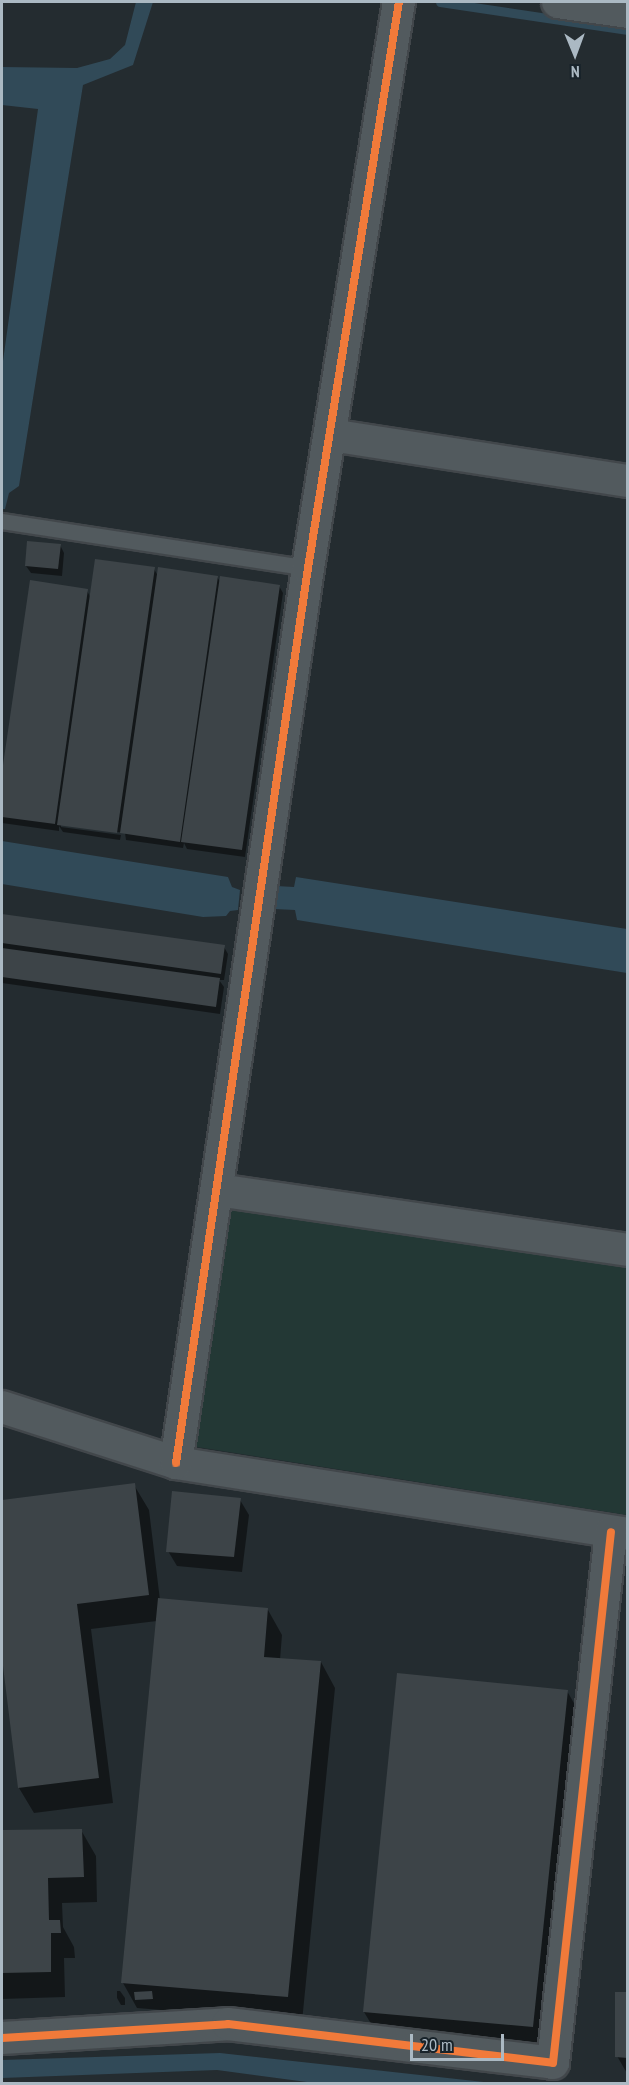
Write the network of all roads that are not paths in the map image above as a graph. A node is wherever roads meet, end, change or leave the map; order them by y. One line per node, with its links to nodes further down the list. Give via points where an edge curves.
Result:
1 (399, 2): 4 (street)
2 (558, 2): 3 (street)
3 (627, 12)
4 (330, 435): 5 (street); 7 (street)
5 (627, 481)
6 (2, 521): 7 (lane)
7 (308, 568): 8 (street)
8 (217, 1190): 9 (street); 11 (street)
9 (627, 1250)
10 (2, 1407): 11 (street)
11 (176, 1463): 12 (street)
12 (619, 1533): 13 (street, via 553,2063 228,2024)
13 (2, 2038)

